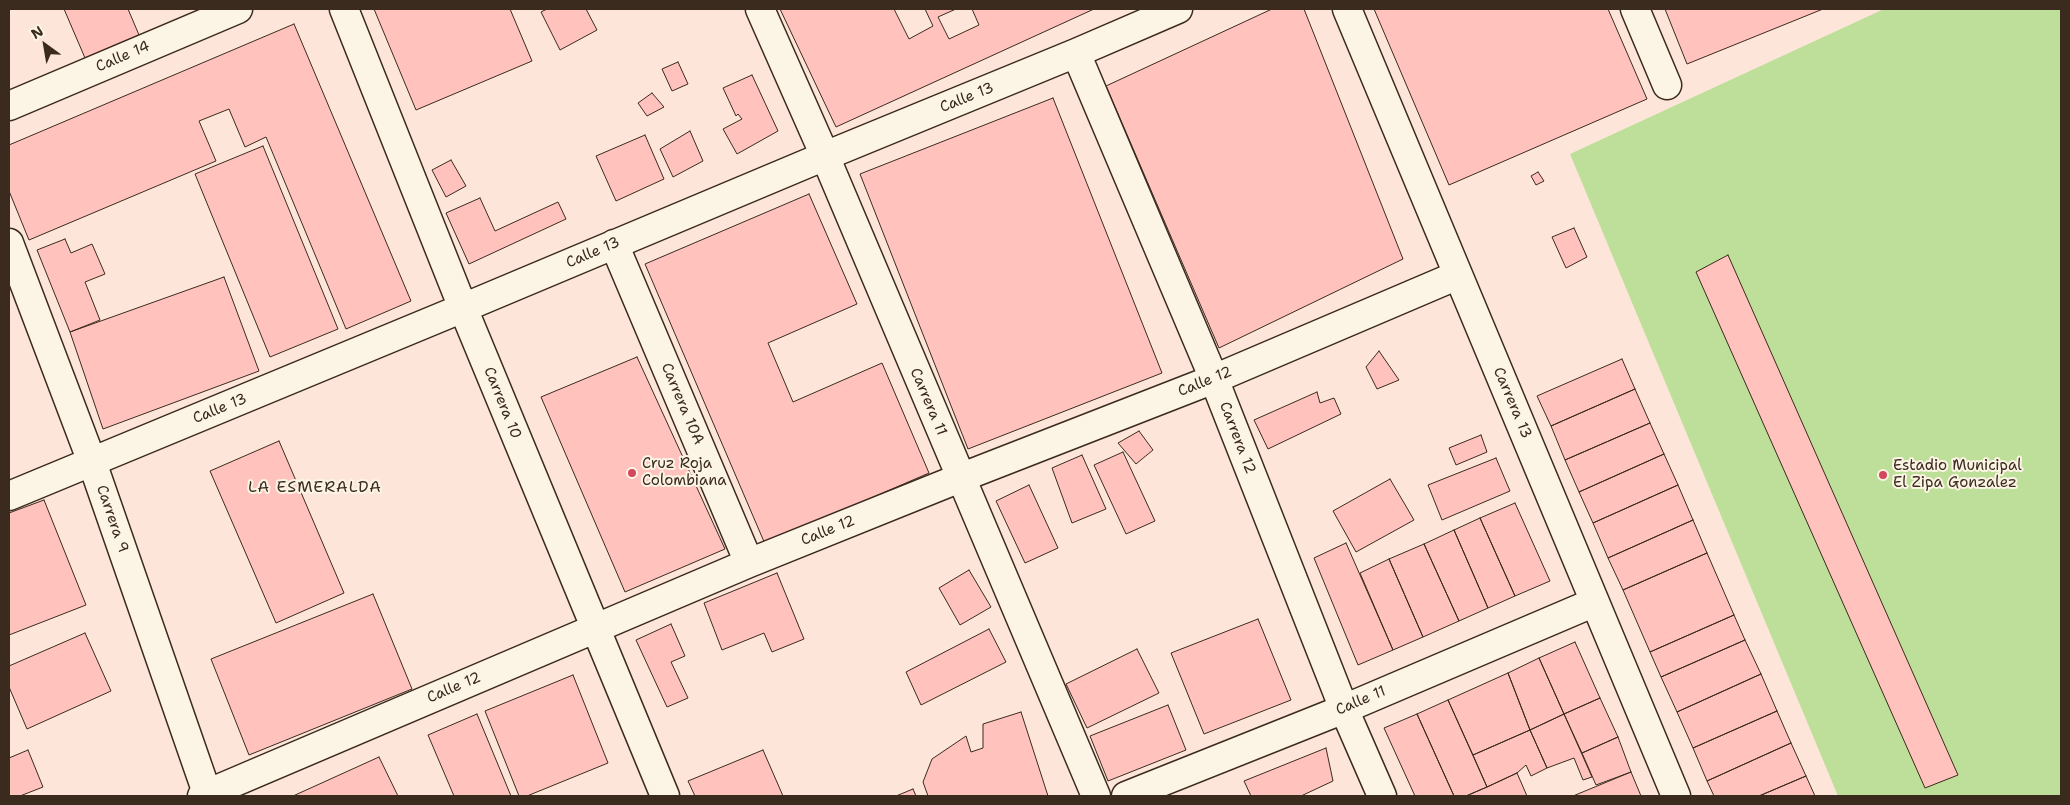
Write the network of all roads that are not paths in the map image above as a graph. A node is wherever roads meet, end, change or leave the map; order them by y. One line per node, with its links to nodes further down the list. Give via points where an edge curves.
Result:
1 (238, 9): 9 (street, Calle 14)
2 (344, 9): 14 (street, Carrera 10)
3 (760, 9): 10 (street, Carrera 11)
4 (1178, 9): 7 (street, Calle 13)
5 (1347, 9): 13 (street, Carrera 13)
6 (1636, 9): 8 (street)
7 (1076, 53): 10 (street, Calle 13); 15 (street, Carrera 12)
8 (1667, 85)
9 (9, 106)
10 (824, 156): 12 (street, Calle 13); 17 (street, Carrera 11)
11 (9, 244): 16 (street, Carrera 9)
12 (614, 244): 14 (street, Calle 13); 19 (street, Carrera 10A)
13 (1458, 275): 15 (street, Calle 12); 20 (street, Carrera 13)
14 (464, 308): 16 (street, Calle 13); 21 (street, Carrera 10)
15 (1214, 379): 17 (street, Calle 12); 22 (street, Carrera 12)
16 (92, 462): 18 (street, Calle 13); 23 (street, Carrera 9)
17 (960, 478): 19 (street, Calle 12); 25 (street, Carrera 11)
18 (9, 496)
19 (750, 563): 21 (street, Calle 12)
20 (1595, 602): 22 (street, Calle 11); 28 (street, Carrera 13)
21 (594, 628): 23 (street, Calle 12); 24 (street, Carrera 10)
22 (1344, 709): 26 (street, Calle 11); 27 (street, Carrera 12)
23 (206, 795)
24 (665, 796)
25 (1096, 796)
26 (1126, 796)
27 (1382, 796)
28 (1676, 796)

